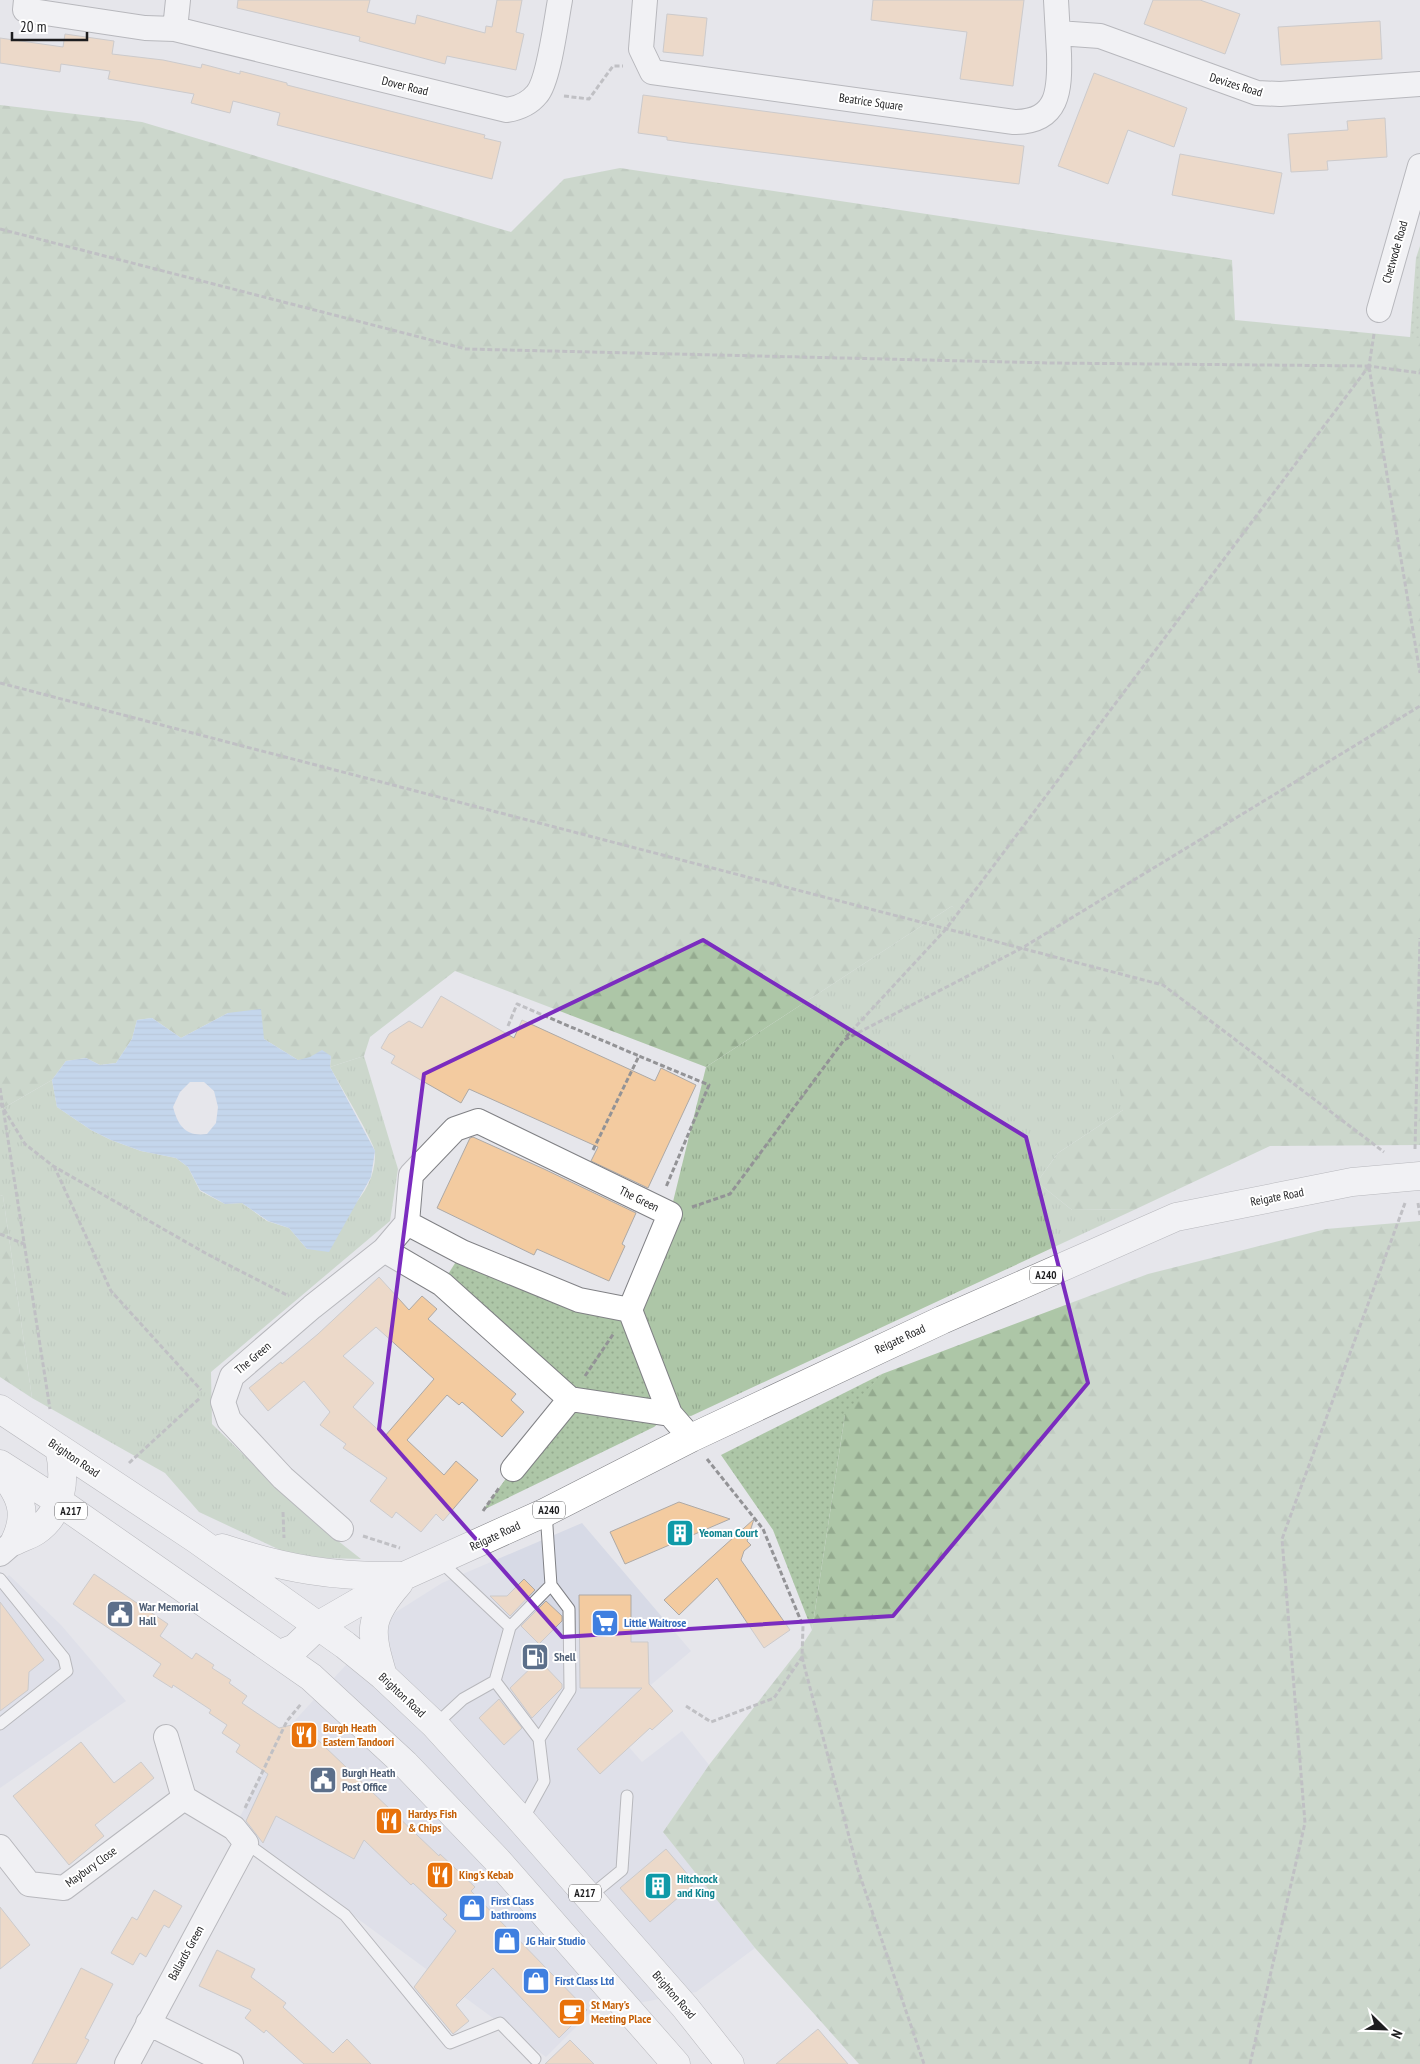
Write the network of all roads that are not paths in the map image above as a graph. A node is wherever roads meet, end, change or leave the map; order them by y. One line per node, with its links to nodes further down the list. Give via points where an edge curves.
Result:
1 (26, 0): 6 (street, Dover Road, via 25,10 145,28)
2 (178, 0): 6 (street)
3 (560, 0): 6 (street, Dover Road, via 547,66 538,93 529,102 507,110)
4 (645, 0): 7 (street, Beatrice Square, via 641,50 652,72 1014,122 1036,119 1054,104 1060,79)
5 (1056, 0): 7 (street, Beatrice Square)
6 (175, 29)
7 (1058, 34): 8 (street, Devizes Road, via 1100,36 1257,94)
8 (1420, 84)
9 (1420, 166): 10 (street, Chetwode Road)
10 (1379, 310)
11 (1417, 1176): 20 (highway, Reigate Road / A240, via 1352,1182 1176,1218 942,1320)
12 (407, 1223): 13 (street, The Green); 14 (street); 16 (street, The Green, via 411,1175 455,1129 478,1121 664,1211)
13 (384, 1250): 15 (street); 27 (street, The Green, via 232,1376 224,1402 229,1420 283,1478)
14 (462, 1252): 15 (street); 16 (street, via 579,1300)
15 (442, 1284): 17 (street)
16 (630, 1310): 19 (street)
17 (570, 1399): 19 (street); 23 (street)
18 (0, 1409): 21 (highway, Brighton Road / A217)
19 (670, 1414): 20 (street)
20 (691, 1438): 26 (highway, Reigate Road / A240)
21 (59, 1448): 25 (highway, via 63,1482); 28 (highway, Brighton Road / A217)
22 (0, 1464): 25 (highway, A217)
23 (513, 1469)
24 (0, 1470): 29 (highway, via 11,1484 23,1513 21,1528)
25 (58, 1501): 29 (highway, via 36,1531); 36 (highway, A217)
26 (546, 1512): 30 (highway, Reigate Road / A240); 33 (lane)
27 (341, 1529)
28 (196, 1539): 31 (highway, via 314,1572 358,1577); 34 (highway, Brighton Road / A217)
29 (7, 1548)
30 (440, 1561): 31 (highway, Reigate Road / A240); 35 (lane)
31 (404, 1576): 34 (highway, A240); 37 (highway, via 382,1602 372,1628)
32 (0, 1578): 40 (lane, via 64,1658 67,1671)
33 (552, 1585): 35 (lane); 43 (lane, via 569,1609 570,1690)
34 (319, 1626): 36 (highway, A240, via 296,1648); 37 (highway, Brighton Road / A217); 38 (highway, via 310,1638 308,1651 307,1663)
35 (510, 1627): 39 (lane)
36 (280, 1654): 38 (highway, A217)
37 (383, 1676): 41 (highway, Brighton Road / A217)
38 (314, 1680): 54 (highway, A217, via 405,1764 497,1860)
39 (495, 1681): 41 (lane, via 463,1699); 43 (lane)
40 (0, 1724)
41 (434, 1725): 46 (highway, Brighton Road / A217)
42 (166, 1737): 45 (street)
43 (539, 1740): 46 (lane, via 544,1781)
44 (627, 1796): 49 (lane, via 622,1870)
45 (184, 1798): 47 (street); 48 (street, Maybury Close, via 64,1888 29,1884)
46 (522, 1821): 49 (highway, Brighton Road / A217)
47 (240, 1835): 50 (street, Ballards Green); 51 (lane, via 345,1915 450,2043 500,2023)
48 (0, 1847)
49 (589, 1897): 55 (highway, Brighton Road / A217)
50 (148, 2023): 52 (street, Ballards Green); 53 (street)
51 (534, 2059)
52 (127, 2064)
53 (231, 2064)
54 (676, 2064)
55 (730, 2064)

